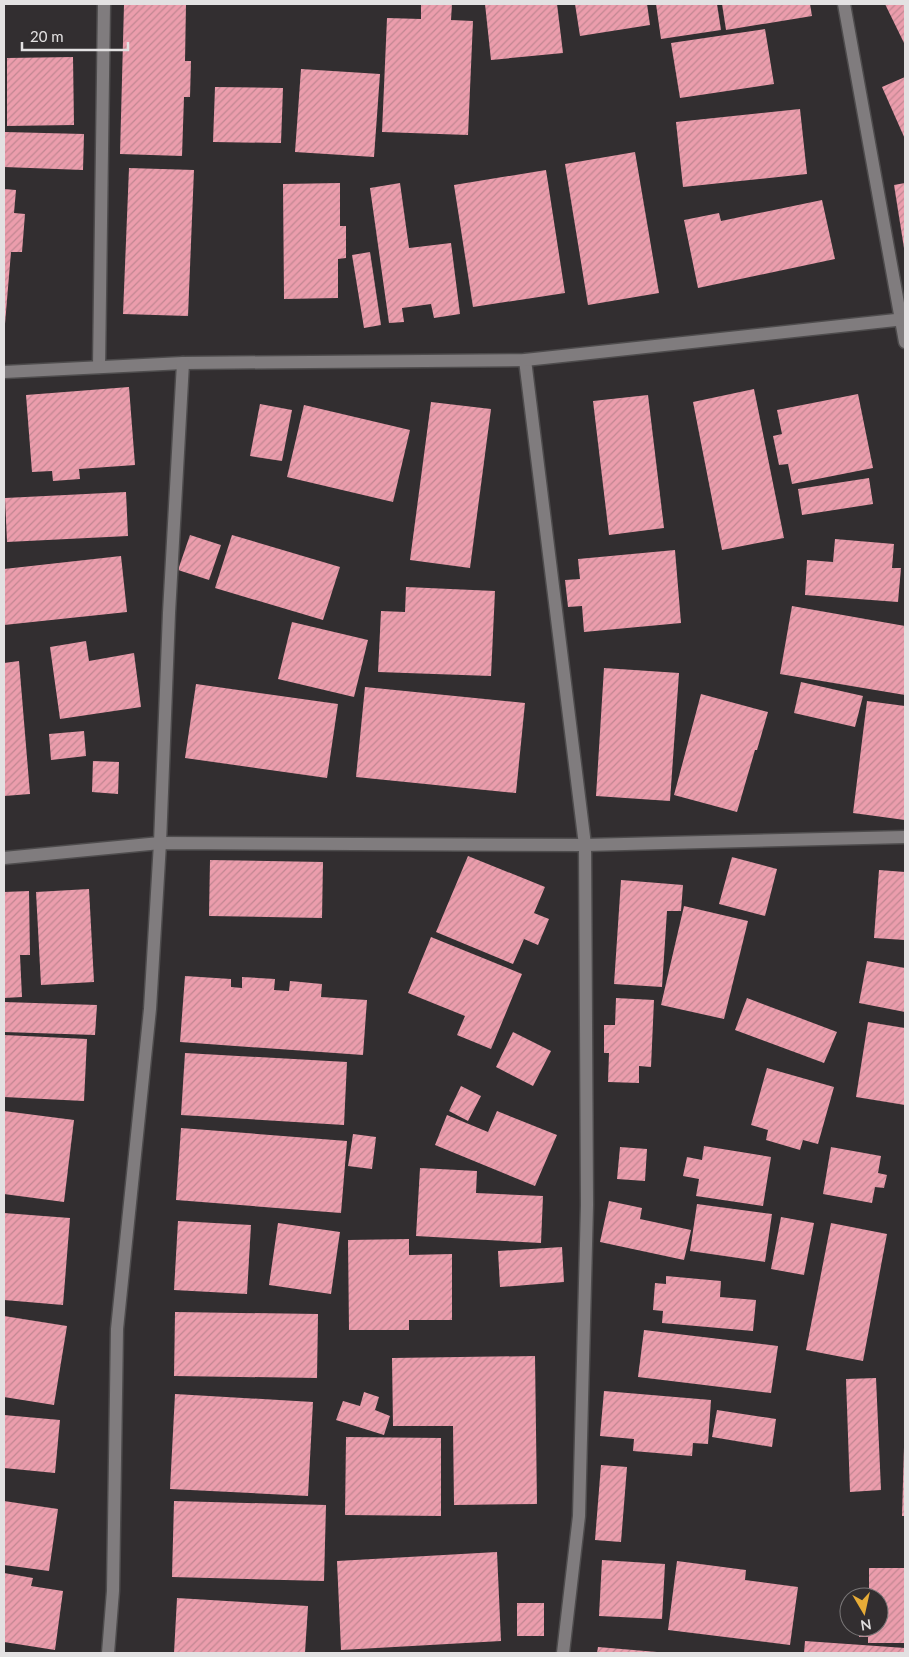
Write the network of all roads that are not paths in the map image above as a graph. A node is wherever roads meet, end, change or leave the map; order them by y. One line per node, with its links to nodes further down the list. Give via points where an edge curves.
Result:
1 (104, 4): 7 (street)
2 (844, 4): 3 (street)
3 (903, 320): 4 (street); 5 (street)
4 (905, 342)
5 (525, 360): 6 (street); 11 (street)
6 (182, 363): 7 (street); 10 (street)
7 (99, 367): 8 (street)
8 (4, 372)
9 (905, 837): 11 (street)
10 (160, 843): 11 (street); 12 (street); 13 (street, via 150,1009 117,1329 113,1591)
11 (586, 845): 14 (street, via 587,1205 579,1516)
12 (4, 858)
13 (108, 1653)
14 (563, 1653)

